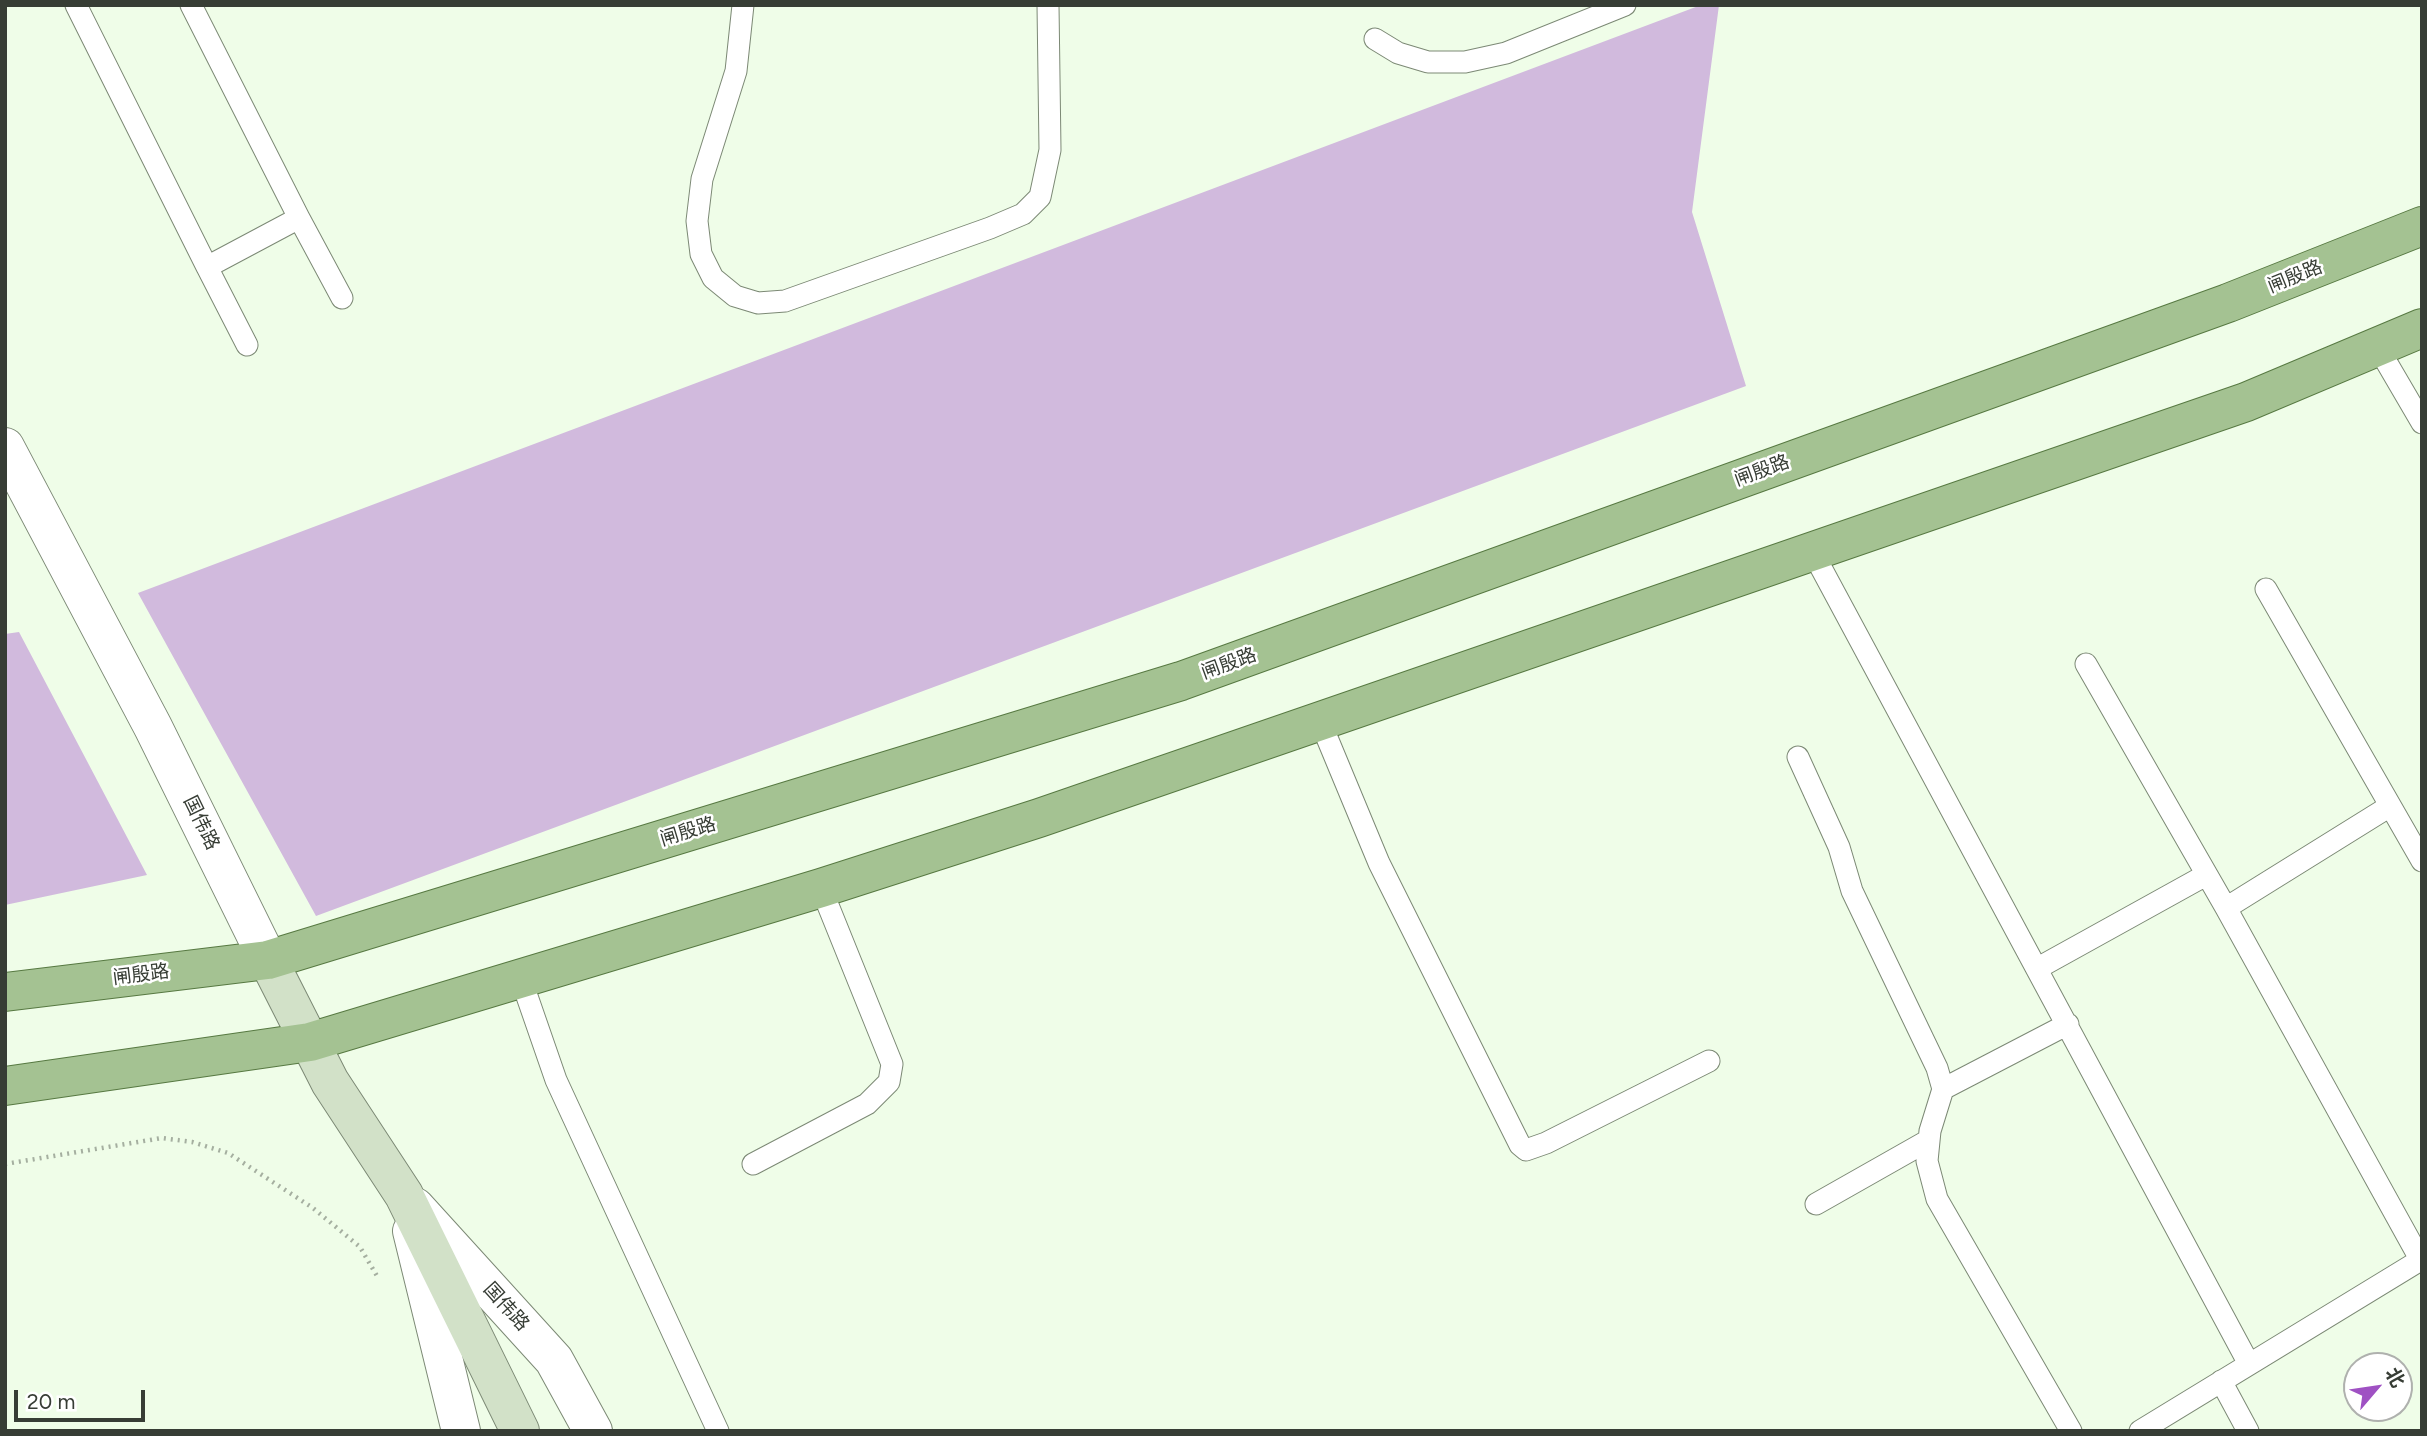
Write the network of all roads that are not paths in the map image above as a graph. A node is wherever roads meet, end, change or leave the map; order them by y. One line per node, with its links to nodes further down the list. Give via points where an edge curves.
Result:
1 (76, 5): 9 (lane)
2 (191, 5): 7 (lane)
3 (743, 5): 4 (lane, via 736,71 702,179 696,221 701,254 713,278 735,296 758,303 785,301 990,228 1023,214 1040,197 1050,150)
4 (1048, 5)
5 (1625, 5): 6 (lane, via 1506,53 1465,62 1428,62 1398,54)
6 (1376, 39)
7 (299, 218): 9 (lane); 10 (lane)
8 (2422, 226): 26 (main road, 闸殷路, via 2228,303 1181,681)
9 (207, 267): 12 (lane)
10 (342, 298)
11 (2422, 328): 13 (main road)
12 (247, 345)
13 (2377, 346): 14 (lane); 16 (main road, via 2246,402)
14 (2422, 423)
15 (5, 447): 26 (street, 国伟路, via 153,727)
16 (1812, 551): 19 (main road); 27 (lane)
17 (2266, 589): 21 (lane)
18 (2086, 664): 23 (lane)
19 (1320, 721): 24 (main road); 32 (lane, via 1379,863 1520,1145 1527,1150 1546,1143)
20 (1798, 757): 34 (lane, via 1839,847 1852,891)
21 (2390, 806): 22 (lane); 25 (lane)
22 (2418, 847)
23 (2206, 875): 25 (lane); 27 (lane)
24 (821, 888): 28 (main road); 36 (lane, via 892,1065 889,1082 867,1104)
25 (2225, 908): 39 (lane)
26 (268, 960): 29 (main road, 闸殷路); 31 (street, 国伟路)
27 (2038, 968): 30 (lane)
28 (521, 979): 31 (main road); 45 (lane, via 556,1080)
29 (5, 992)
30 (2068, 1024): 34 (lane); 40 (lane)
31 (310, 1042): 33 (main road); 37 (street, 国伟路, via 330,1082)
32 (1709, 1061)
33 (5, 1086)
34 (1943, 1089): 35 (lane)
35 (1929, 1140): 38 (lane); 46 (lane, via 1927,1161 1937,1199)
36 (753, 1164)
37 (404, 1195): 42 (street, 国伟路); 43 (street, 国伟路); 44 (street, 国伟路, via 554,1360)
38 (1816, 1204)
39 (2421, 1259): 40 (lane)
40 (2249, 1364): 41 (lane)
41 (2221, 1381): 47 (lane); 48 (lane)
42 (461, 1431)
43 (520, 1431)
44 (593, 1431)
45 (718, 1431)
46 (2071, 1431)
47 (2140, 1431)
48 (2248, 1431)

